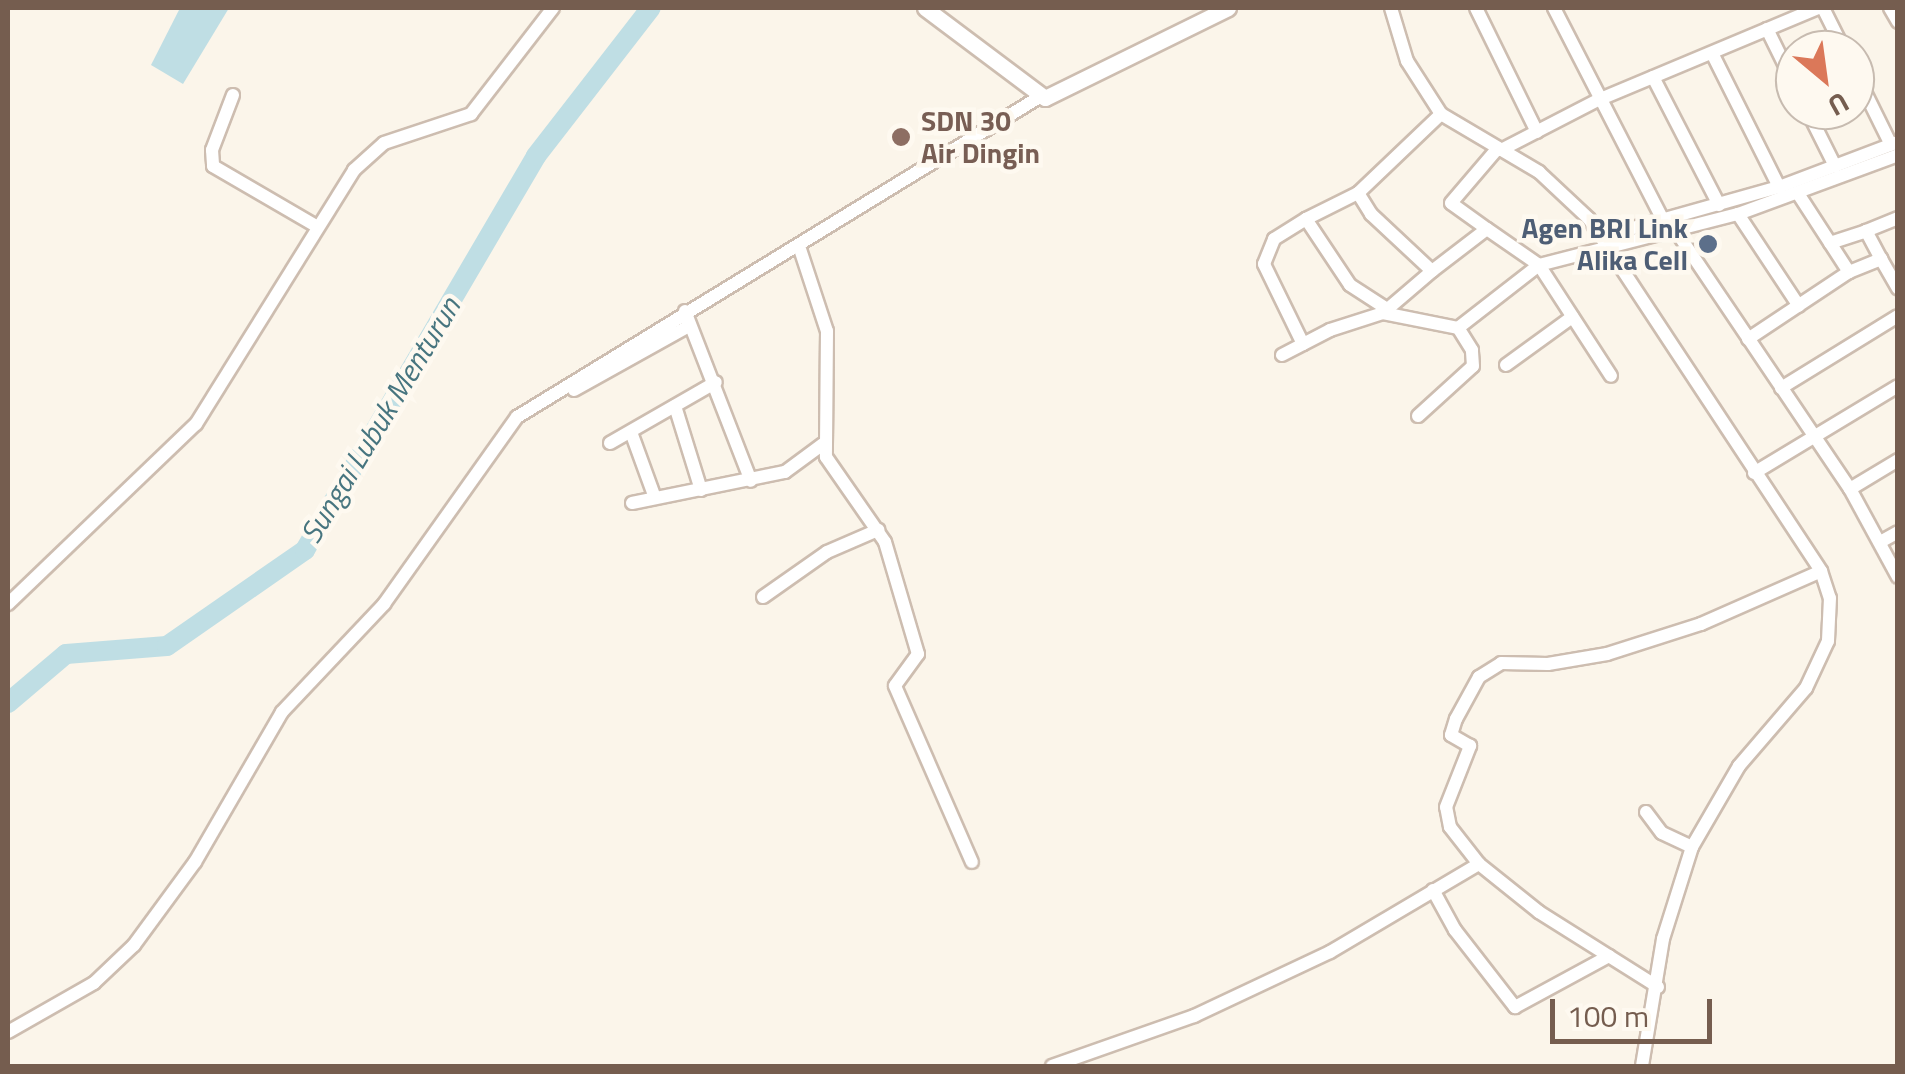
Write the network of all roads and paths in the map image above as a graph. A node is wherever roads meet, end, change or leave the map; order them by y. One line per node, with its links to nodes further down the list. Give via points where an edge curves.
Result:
1 (553, 8): 33 (street, via 485,102 455,121 384,143 354,170)
2 (925, 8): 16 (street)
3 (1228, 8): 16 (street)
4 (1391, 8): 19 (street, via 1407,61)
5 (1476, 8): 21 (street)
6 (1554, 8): 17 (street)
7 (1821, 8): 10 (street); 11 (street)
8 (1890, 8): 9 (street)
9 (1898, 22)
10 (1767, 29): 12 (street); 13 (street)
11 (1833, 30)
12 (1775, 45)
13 (1712, 53): 14 (street); 25 (street)
14 (1653, 77): 17 (street); 28 (street)
15 (232, 95): 33 (street, via 212,150 213,166)
16 (1041, 96): 39 (street)
17 (1598, 100): 21 (street); 32 (street)
18 (1875, 110): 22 (street)
19 (1441, 114): 23 (street); 26 (street)
20 (1817, 130): 24 (street)
21 (1537, 132): 23 (street)
22 (1895, 148): 24 (street); 27 (street)
23 (1500, 149): 34 (street, via 1451,204); 37 (street, via 1568,194)
24 (1835, 166): 25 (street)
25 (1779, 187): 28 (street)
26 (1358, 193): 31 (street); 43 (street, via 1391,238)
27 (1799, 195): 29 (street); 38 (street)
28 (1719, 205): 32 (street)
29 (1738, 214): 35 (street); 46 (street)
30 (1898, 218): 36 (street)
31 (1306, 220): 47 (street, via 1350,285); 54 (street, via 1274,238 1264,264)
32 (1664, 222): 37 (street)
33 (318, 227): 81 (street, via 196,424)
34 (1487, 229): 42 (street); 43 (street)
35 (1676, 231): 40 (street); 53 (street)
36 (1866, 231): 38 (street); 41 (street)
37 (1601, 237): 40 (street)
38 (1830, 243): 44 (street)
39 (799, 246): 48 (street); 67 (street, via 827,330 831,397)
40 (1609, 251): 42 (street); 69 (street)
41 (1881, 259): 44 (street); 45 (street)
42 (1539, 265): 50 (street); 52 (street)
43 (1432, 271): 47 (street)
44 (1849, 272): 46 (street)
45 (1898, 289)
46 (1798, 306): 53 (street)
47 (1384, 310): 52 (street); 54 (street)
48 (685, 311): 51 (street); 89 (street, via 538,400 504,430 384,604 282,712 195,862 134,945 94,983)
49 (1898, 316): 60 (street)
50 (1572, 317): 56 (street); 57 (street)
51 (690, 326): 58 (street); 61 (street)
52 (1458, 328): 63 (street, via 1474,366)
53 (1748, 338): 60 (street)
54 (1304, 344): 55 (street)
55 (1282, 355)
56 (1506, 365)
57 (1611, 376)
58 (716, 382): 62 (street); 70 (street)
59 (1898, 386): 65 (street)
60 (1781, 388): 65 (street)
61 (574, 390)
62 (675, 406): 64 (street); 72 (street)
63 (1418, 416)
64 (632, 432): 66 (street); 73 (street)
65 (1814, 436): 69 (street); 71 (street)
66 (610, 443)
67 (823, 444): 70 (street, via 785,472); 75 (street, via 832,468)
68 (1898, 460): 71 (street)
69 (1754, 473): 78 (street)
70 (751, 480): 72 (street)
71 (1850, 489): 77 (street)
72 (702, 490): 73 (street)
73 (655, 498): 74 (street)
74 (632, 504)
75 (878, 530): 80 (street, via 827,552); 84 (street, via 918,654 895,686)
76 (1898, 532): 77 (street)
77 (1882, 541): 79 (street)
78 (1821, 572): 83 (street, via 1830,598 1828,642); 85 (street, via 1701,624 1607,654 1548,664 1514,660 1480,677 1451,736 1470,746 1445,814)
79 (1898, 577)
80 (763, 597)
81 (8, 604)
82 (1646, 812): 83 (street, via 1662,834)
83 (1692, 847): 88 (street, via 1672,901)
84 (972, 862)
85 (1480, 864): 86 (street); 87 (street)
86 (1433, 890): 87 (street, via 1511,1005); 90 (street, via 1330,952 1194,1016)
87 (1609, 956): 88 (street)
88 (1658, 987): 91 (street)
89 (8, 1032)
90 (1052, 1066)
91 (1642, 1066)

